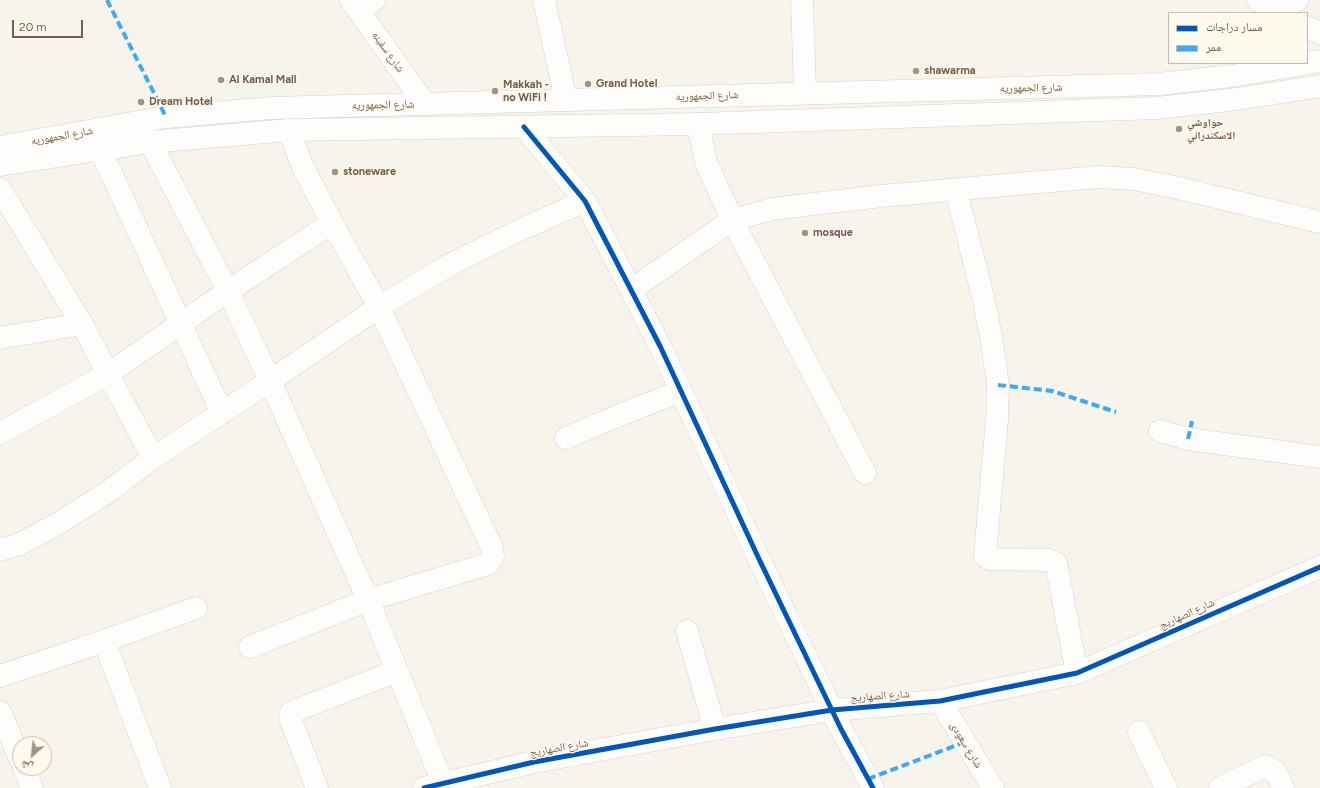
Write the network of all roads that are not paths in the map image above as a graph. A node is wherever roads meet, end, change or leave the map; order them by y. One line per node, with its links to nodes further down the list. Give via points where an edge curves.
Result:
1 (544, 0): 13 (street)
2 (802, 0): 12 (street)
3 (1258, 0): 5 (street)
4 (362, 4): 14 (street, شارع سفينه)
5 (1286, 8)
6 (1308, 27): 7 (street)
7 (1320, 33)
8 (1320, 61): 9 (street, شارع الجمهوريه)
9 (1308, 63)
10 (1302, 64): 12 (street, شارع الجمهوريه, via 1232,76 1158,84)
11 (1320, 86): 15 (street, شارع الجمهوريه, via 1157,108)
12 (805, 93): 13 (street, شارع الجمهوريه)
13 (566, 100): 14 (street, شارع الجمهوريه)
14 (425, 104): 19 (street, شارع الجمهوريه, via 271,108 166,117)
15 (698, 124): 16 (street, شارع الجمهوريه); 25 (street, via 706,162)
16 (524, 127): 17 (street, شارع الجمهوريه); 24 (street)
17 (289, 130): 18 (street, شارع الجمهوريه); 27 (street, via 302,165)
18 (150, 142): 20 (street, شارع الجمهوريه); 29 (street)
19 (0, 147)
20 (100, 149): 21 (street, شارع الجمهوريه); 32 (street)
21 (0, 165)
22 (0, 189): 31 (street)
23 (956, 190): 25 (street, via 772,209); 26 (street, via 1098,177 1133,179); 52 (street, via 984,301 998,385 985,556 990,559 1050,560 1056,563)
24 (585, 201): 28 (street); 30 (street, via 451,264)
25 (732, 220): 28 (street); 43 (street)
26 (1320, 222)
27 (332, 223): 29 (street); 30 (street)
28 (631, 290): 36 (street)
29 (228, 291): 32 (street); 35 (street)
30 (379, 307): 35 (street); 46 (street, via 492,548 493,557 488,564)
31 (82, 324): 33 (street); 34 (street)
32 (180, 324): 34 (street); 37 (street)
33 (0, 338)
34 (108, 374): 39 (street); 42 (street)
35 (270, 381): 37 (street); 46 (street)
36 (681, 391): 40 (street); 55 (street)
37 (222, 413): 42 (street)
38 (1160, 431): 41 (street, via 1188,439)
39 (0, 433)
40 (566, 438)
41 (1320, 457)
42 (152, 458): 44 (street, via 60,524 20,544)
43 (865, 473)
44 (0, 550)
45 (1320, 567): 52 (street, شارع الصهاريج)
46 (368, 600): 50 (street); 51 (street)
47 (196, 608): 49 (street)
48 (687, 631): 57 (street)
49 (104, 642): 53 (street); 63 (street)
50 (250, 647)
51 (397, 671): 61 (street); 64 (street, via 291,713 290,718)
52 (1077, 673): 54 (street, شارع الصهاريج)
53 (0, 676)
54 (940, 701): 55 (street, شارع الصهاريج); 66 (street, شارع سعودى)
55 (832, 710): 57 (street, شارع الصهاريج); 65 (street)
56 (0, 712): 59 (street)
57 (715, 729): 61 (street, شارع الصهاريج, via 534,762)
58 (1139, 732): 67 (street)
59 (12, 740)
60 (27, 776): 62 (street)
61 (434, 785)
62 (32, 788)
63 (160, 788)
64 (317, 788)
65 (873, 788)
66 (993, 788)
67 (1166, 788)
68 (1220, 788): 69 (street, via 1265,766 1274,770)
69 (1284, 788)

